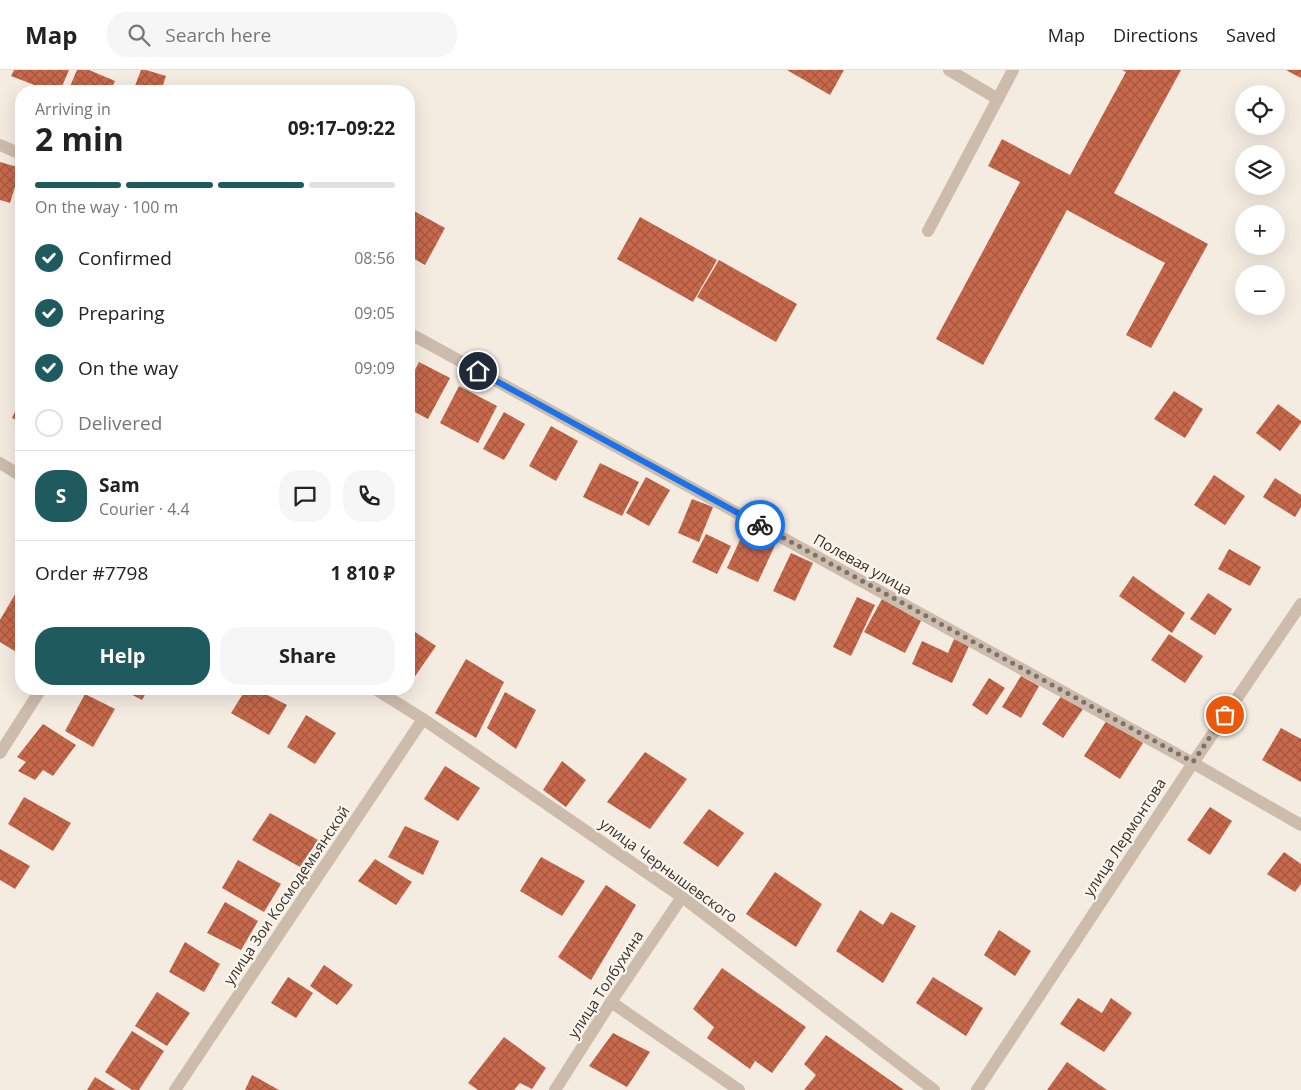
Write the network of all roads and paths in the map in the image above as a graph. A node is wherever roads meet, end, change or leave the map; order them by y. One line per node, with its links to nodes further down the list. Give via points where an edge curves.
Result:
1 (949, 70): 3 (street)
2 (1013, 70): 3 (street)
3 (998, 99): 6 (street)
4 (0, 144): 5 (street)
5 (15, 151)
6 (928, 231)
7 (415, 336): 15 (street, Полевая улица)
8 (0, 463): 9 (street)
9 (15, 472)
10 (1301, 604): 15 (street, улица Лермонтова)
11 (37, 695): 14 (street)
12 (385, 695): 13 (street, улица Чернышевского)
13 (423, 719): 17 (street, улица Чернышевского); 19 (street, улица Зои Космодемьянской)
14 (0, 753)
15 (1193, 762): 16 (street, Полевая улица); 23 (street, улица Лермонтова)
16 (1301, 824)
17 (682, 897): 18 (street, улица Толбухина); 22 (street, улица Чернышевского)
18 (611, 1002): 20 (street, улица Толбухина); 21 (street)
19 (175, 1090)
20 (556, 1090)
21 (739, 1090)
22 (934, 1090)
23 (977, 1090)

